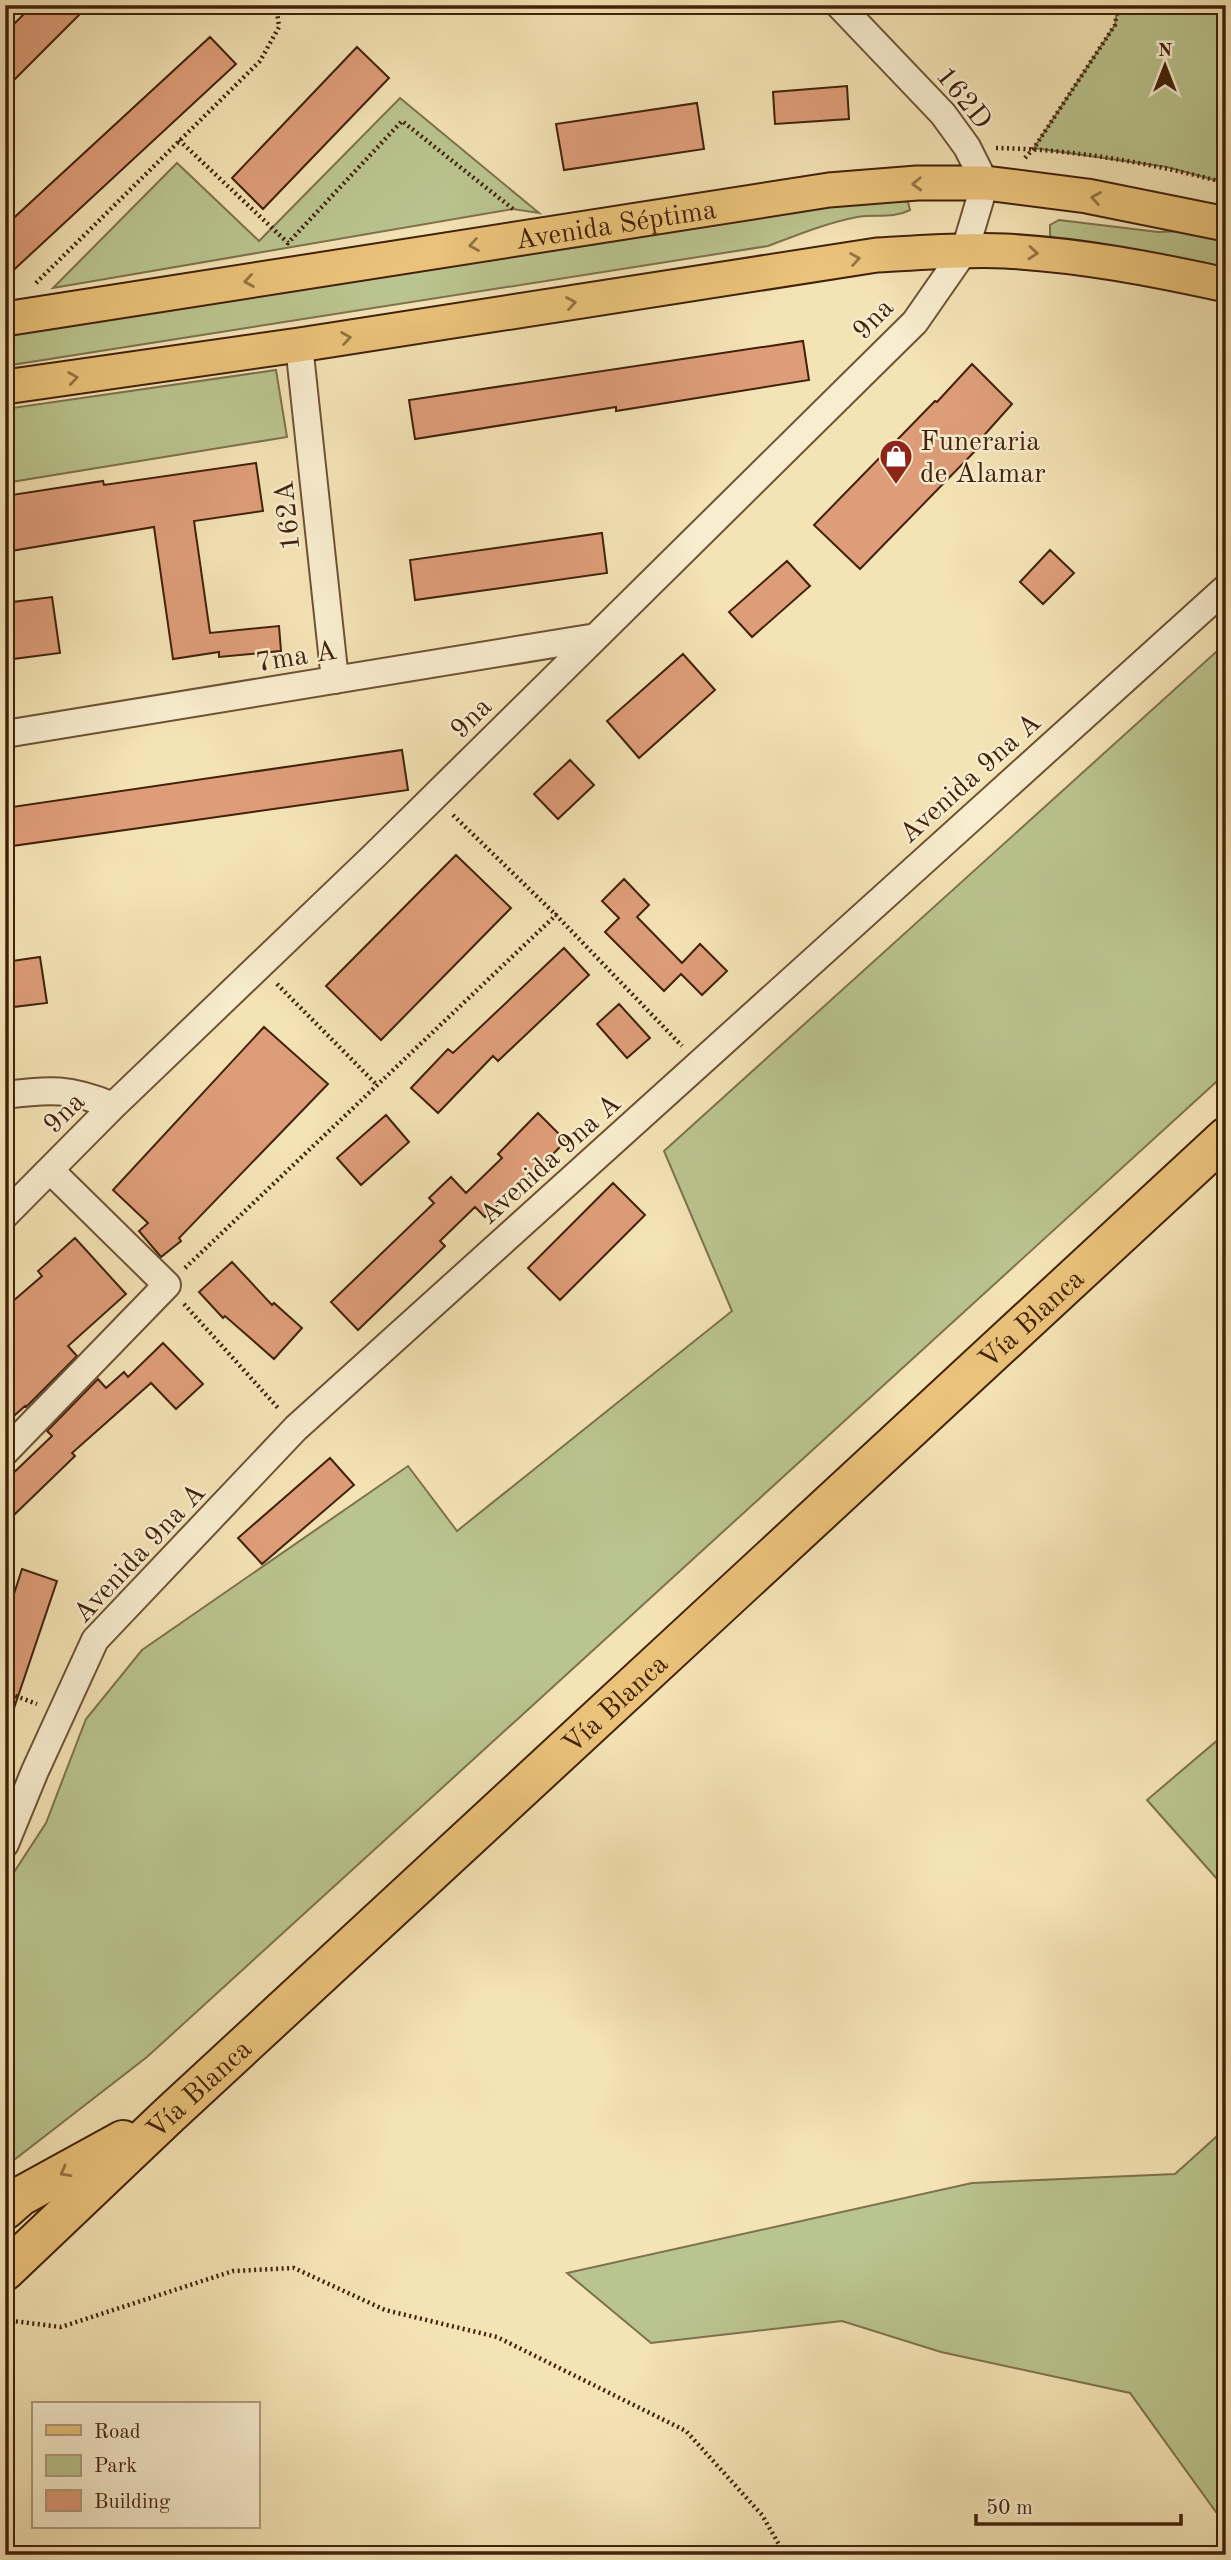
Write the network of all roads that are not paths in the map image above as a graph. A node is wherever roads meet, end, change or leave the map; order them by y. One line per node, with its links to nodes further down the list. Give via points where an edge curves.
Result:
1 (839, 5): 2 (street, 162D, via 943,114)
2 (985, 183): 3 (main road, Avenida Séptima, one-way to 2, via 1087,196); 4 (street); 6 (main road, Avenida Séptima, one-way to 6, via 829,190)
3 (1226, 224)
4 (964, 250): 5 (main road, one-way to 5, via 1076,258); 7 (main road, one-way to 4, via 877,255); 10 (street, 9na, via 915,322)
5 (1226, 285)
6 (5, 319)
7 (299, 345): 8 (main road, one-way to 7); 11 (street, 162A)
8 (5, 387)
9 (1226, 588): 19 (street, Avenida 9na A, via 296,1428 95,1640)
10 (596, 637): 11 (street, 7ma A); 14 (street, 9na)
11 (335, 680): 12 (street, 7ma A)
12 (5, 734)
13 (5, 1095): 14 (street, via 62,1090)
14 (113, 1106): 16 (street, 9na)
15 (1226, 1137): 20 (highway, Vía Blanca)
16 (50, 1170): 17 (street, 9na); 18 (street, via 167,1285)
17 (5, 1215)
18 (5, 1452)
19 (5, 1844)
20 (167, 2116): 21 (highway, one-way to 21, via 21,2196); 22 (highway, Vía Blanca)
21 (5, 2210)
22 (5, 2271)

